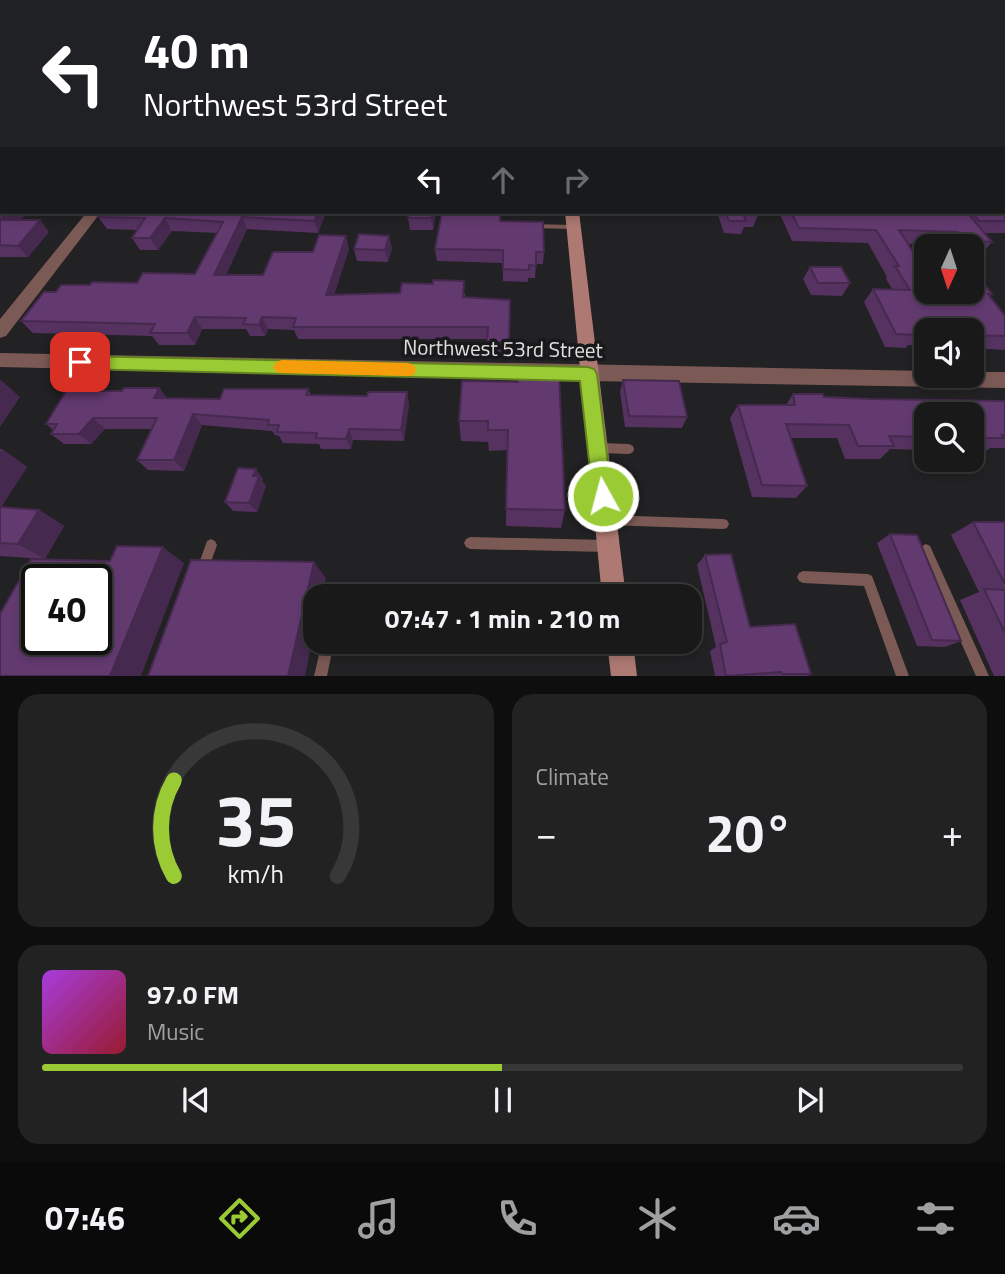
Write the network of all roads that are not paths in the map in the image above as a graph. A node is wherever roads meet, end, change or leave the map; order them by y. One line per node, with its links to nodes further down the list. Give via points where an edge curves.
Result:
1 (92, 214): 4 (street)
2 (573, 220): 3 (lane); 6 (street)
3 (527, 226)
4 (0, 331)
5 (0, 360): 6 (street, Northwest 53rd Street)
6 (588, 374): 7 (street, Northwest 53rd Street); 8 (street)
7 (1005, 380)
8 (597, 448): 9 (lane); 10 (street)
9 (629, 449)
10 (605, 520): 11 (lane); 14 (street)
11 (723, 524)
12 (470, 543): 14 (lane)
13 (211, 545): 17 (lane)
14 (609, 547): 18 (street)
15 (926, 550): 24 (lane)
16 (803, 578): 23 (lane, via 868,580)
17 (198, 584)
18 (613, 584)
19 (325, 654): 21 (lane)
20 (621, 654): 22 (street)
21 (320, 676)
22 (624, 676)
23 (903, 676)
24 (983, 676)

